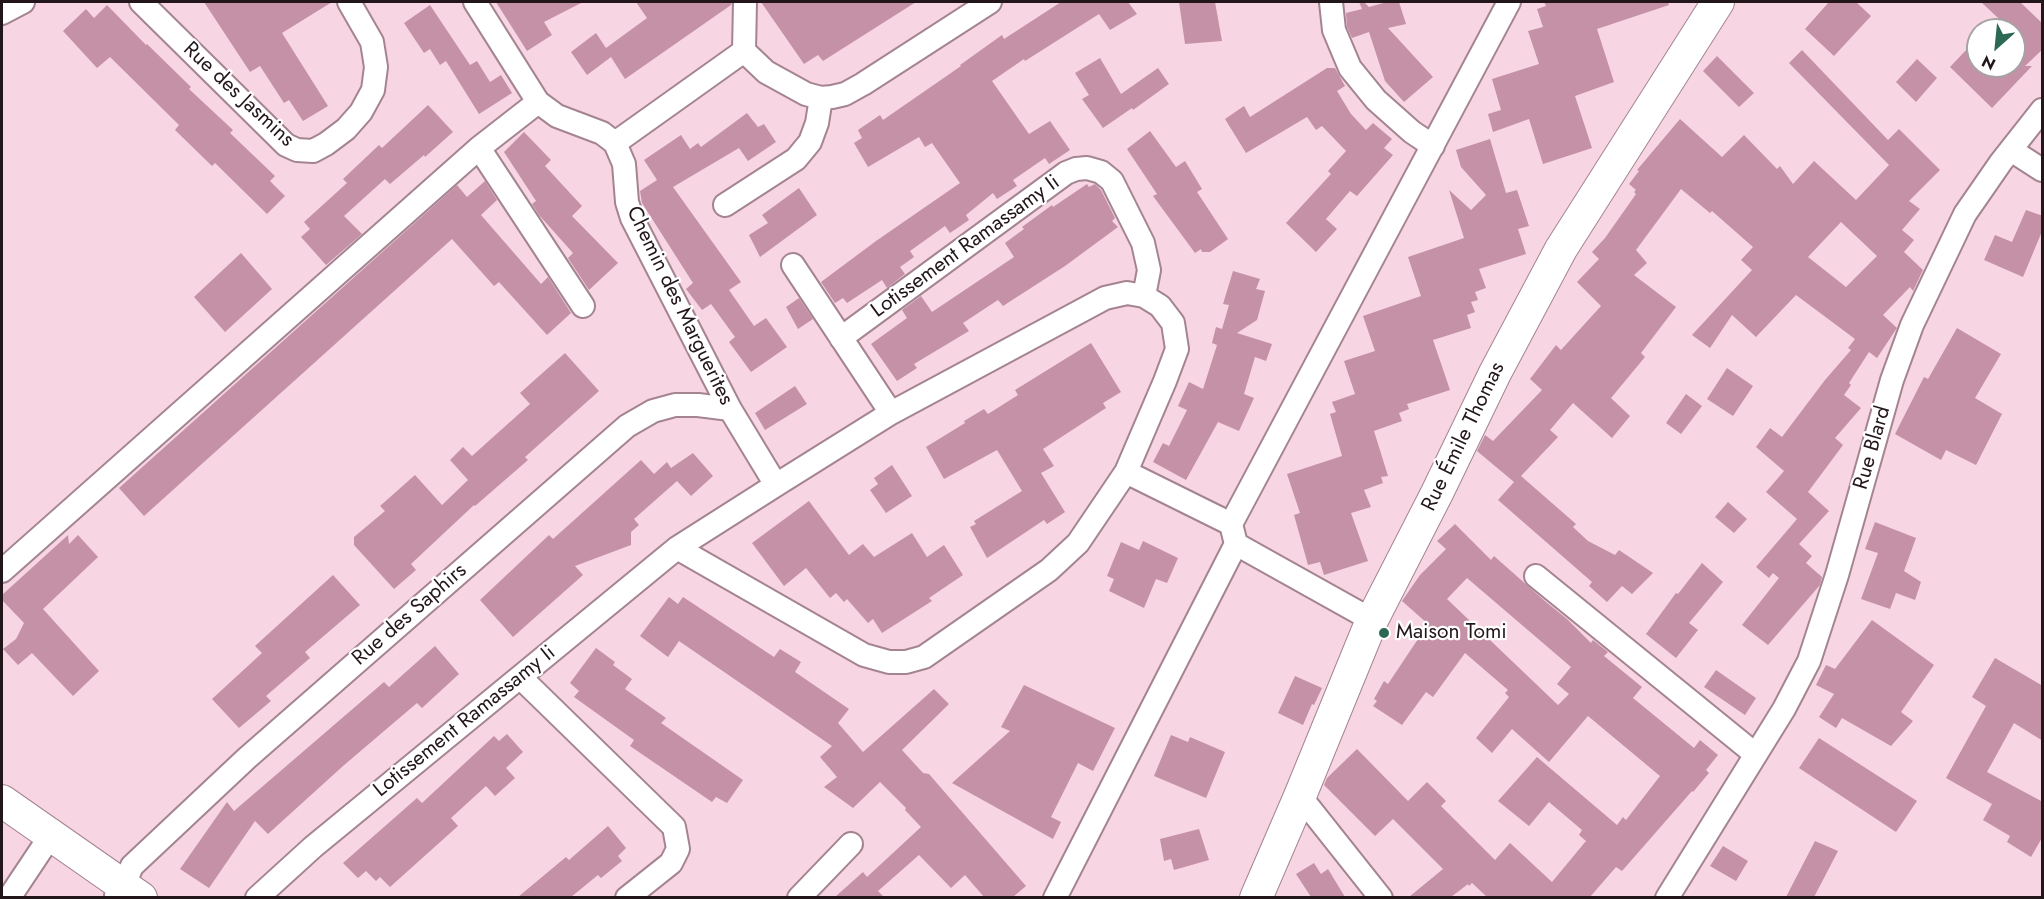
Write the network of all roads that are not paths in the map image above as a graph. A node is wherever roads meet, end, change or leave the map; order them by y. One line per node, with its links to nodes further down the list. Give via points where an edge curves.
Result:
1 (22, 2): 10 (street)
2 (141, 2): 3 (street, Rue des Jasmins, via 286,145 313,151 346,129 373,90 376,67 372,42)
3 (349, 2)
4 (475, 2): 13 (street)
5 (745, 2): 11 (street)
6 (990, 2): 12 (street, via 863,84 845,94)
7 (1331, 2): 16 (street, via 1334,30 1350,68 1376,100)
8 (1509, 2): 16 (street)
9 (1718, 2): 33 (street, Rue Émile Thomas, via 1561,249)
10 (2, 13)
11 (744, 51): 12 (street, via 766,72); 15 (street)
12 (820, 98): 20 (street, via 810,142 796,159)
13 (538, 102): 15 (street, via 557,116); 17 (street)
14 (2043, 110): 18 (street, Rue Blard)
15 (615, 143): 25 (street, Chemin des Marguerites, via 624,164 632,218)
16 (1433, 146): 29 (street)
17 (480, 148): 23 (street); 31 (street)
18 (2011, 150): 19 (street); 35 (street, Rue Blard, via 1965,214 1912,326 1892,380 1838,575 1809,661)
19 (2043, 170)
20 (725, 205)
21 (793, 265): 24 (street)
22 (1144, 296): 24 (street, Lotissement Ramassamy Ii, via 1149,270 1143,243 1112,181 1094,170 1076,169); 26 (street, Lotissement Ramassamy Ii, via 1127,293 1106,298); 27 (street, via 1160,306 1173,323 1177,349)
23 (583, 306)
24 (841, 338): 26 (street)
25 (730, 409): 28 (street, Chemin des Marguerites); 40 (street, Rue des Saphirs, via 675,405 652,411 627,426 247,758 132,866)
26 (891, 414): 28 (street, Lotissement Ramassamy Ii)
27 (1126, 472): 29 (street); 30 (street, via 1078,543 1049,570 924,657 906,662 864,655)
28 (777, 485): 30 (street, Lotissement Ramassamy Ii)
29 (1233, 534): 33 (street); 45 (street)
30 (677, 548): 34 (street, Lotissement Ramassamy Ii)
31 (2, 571)
32 (1536, 576): 35 (street)
33 (1372, 620): 36 (street, Rue Émile Thomas)
34 (520, 677): 42 (street, Lotissement Ramassamy Ii); 43 (street, via 674,827 678,849 671,863)
35 (1755, 754): 48 (street, Rue Blard)
36 (1300, 795): 46 (street, Rue Émile Thomas); 47 (street)
37 (2, 801): 38 (street)
38 (51, 835): 40 (street); 41 (street)
39 (851, 844): 44 (street)
40 (127, 893)
41 (9, 897)
42 (256, 897)
43 (627, 897)
44 (799, 897)
45 (1055, 897)
46 (1256, 897)
47 (1381, 897)
48 (1666, 897)

